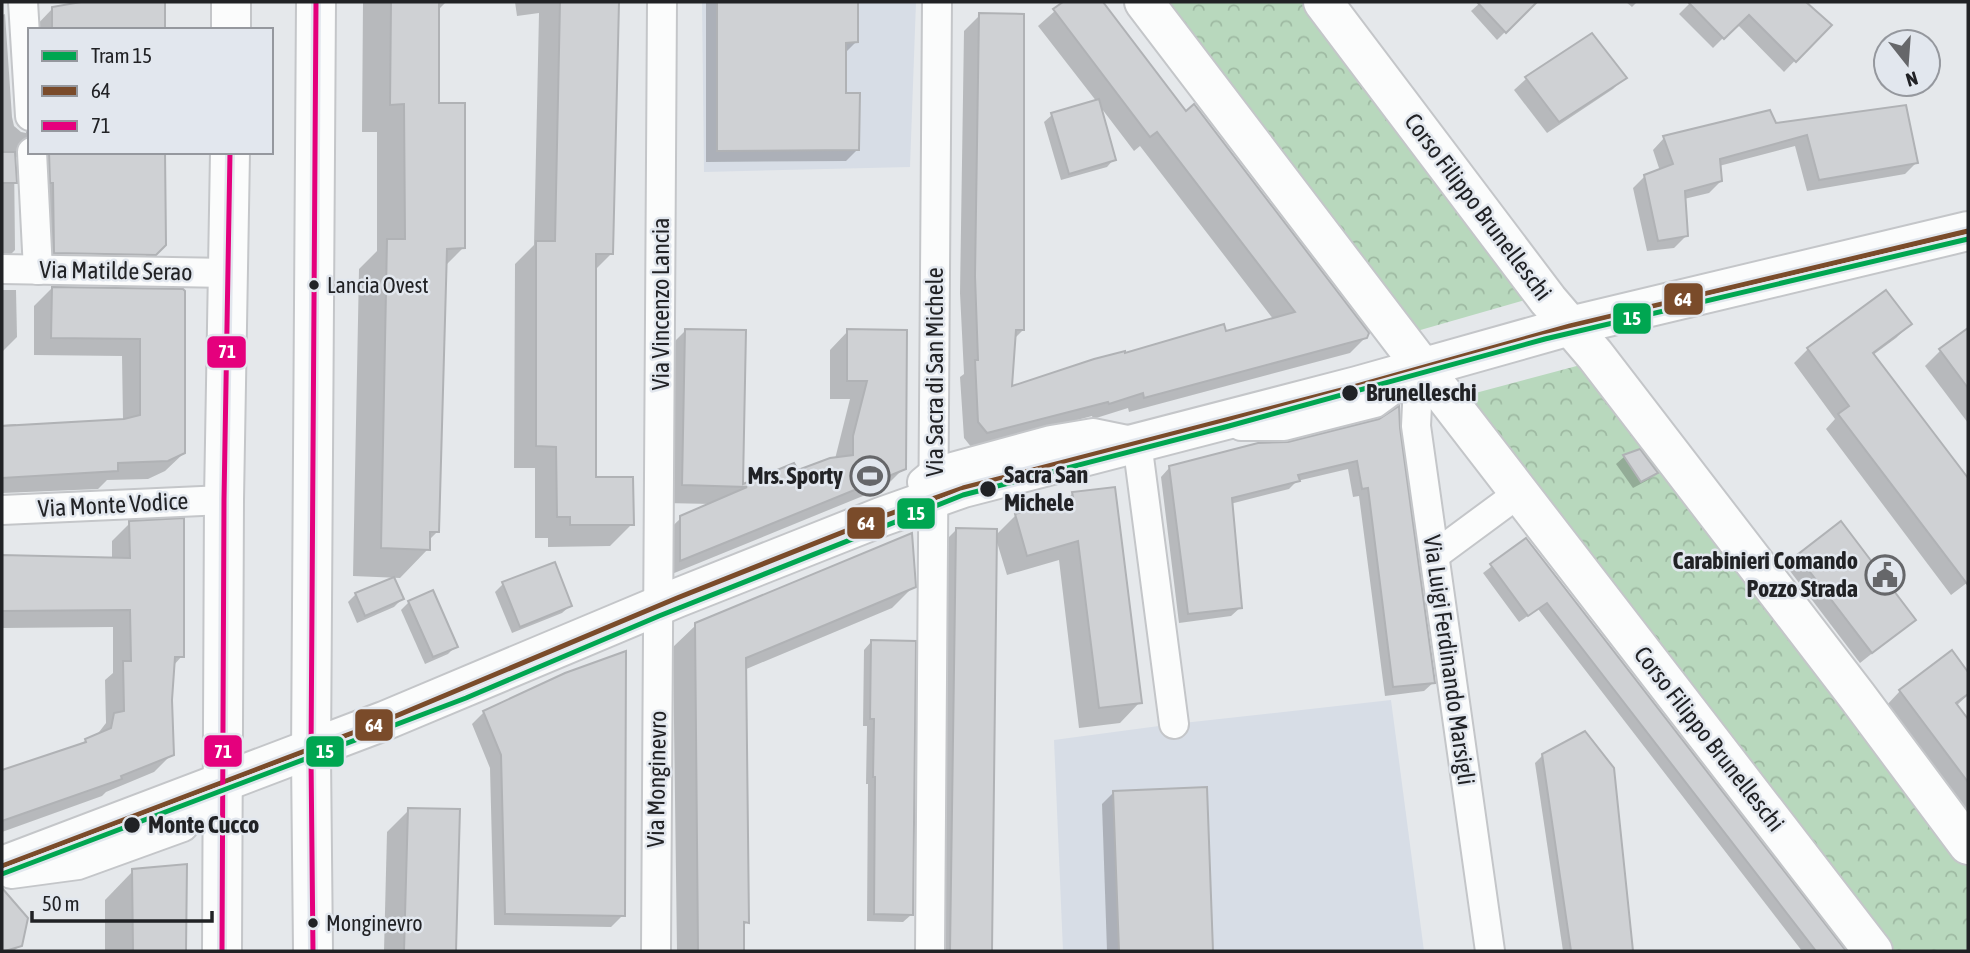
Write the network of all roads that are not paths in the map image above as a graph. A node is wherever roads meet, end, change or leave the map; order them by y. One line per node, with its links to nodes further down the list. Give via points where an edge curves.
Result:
1 (23, 2): 9 (street)
2 (231, 2): 8 (street)
3 (316, 2): 26 (street)
4 (662, 2): 24 (street, Via Vincenzo Lancia)
5 (937, 2): 19 (street, Via Sacra di San Michele)
6 (1144, 2): 17 (street, Corso Filippo Brunelleschi)
7 (1323, 2): 16 (street, Corso Filippo Brunelleschi)
8 (231, 28)
9 (28, 83)
10 (32, 154): 14 (street)
11 (230, 154): 15 (street)
12 (1968, 230): 16 (street)
13 (2, 269): 14 (street, Via Matilde Serao)
14 (38, 270): 15 (street, Via Matilde Serao)
15 (229, 273): 21 (street)
16 (1570, 326): 17 (street); 28 (street, Corso Filippo Brunelleschi)
17 (1423, 368): 18 (street); 20 (street, Corso Filippo Brunelleschi); 23 (street, Via Luigi Ferdinando Marsigli, via 1416,426)
18 (1137, 442): 19 (street, via 985,482); 25 (street)
19 (934, 485): 24 (street, via 881,517); 33 (street, Via Sacra di San Michele)
20 (1519, 493): 23 (street); 35 (street, Corso Filippo Brunelleschi)
21 (224, 500): 22 (street, Via Monte Vodice); 27 (street)
22 (2, 510)
23 (1434, 555): 34 (street, Via Luigi Ferdinando Marsigli)
24 (659, 607): 26 (street); 32 (street, Via Monginevro)
25 (1174, 724)
26 (312, 748): 27 (street); 31 (street)
27 (223, 783): 29 (street); 30 (street)
28 (1968, 845)
29 (9, 864)
30 (222, 951)
31 (313, 951)
32 (656, 951)
33 (930, 951)
34 (1490, 951)
35 (1872, 951)

